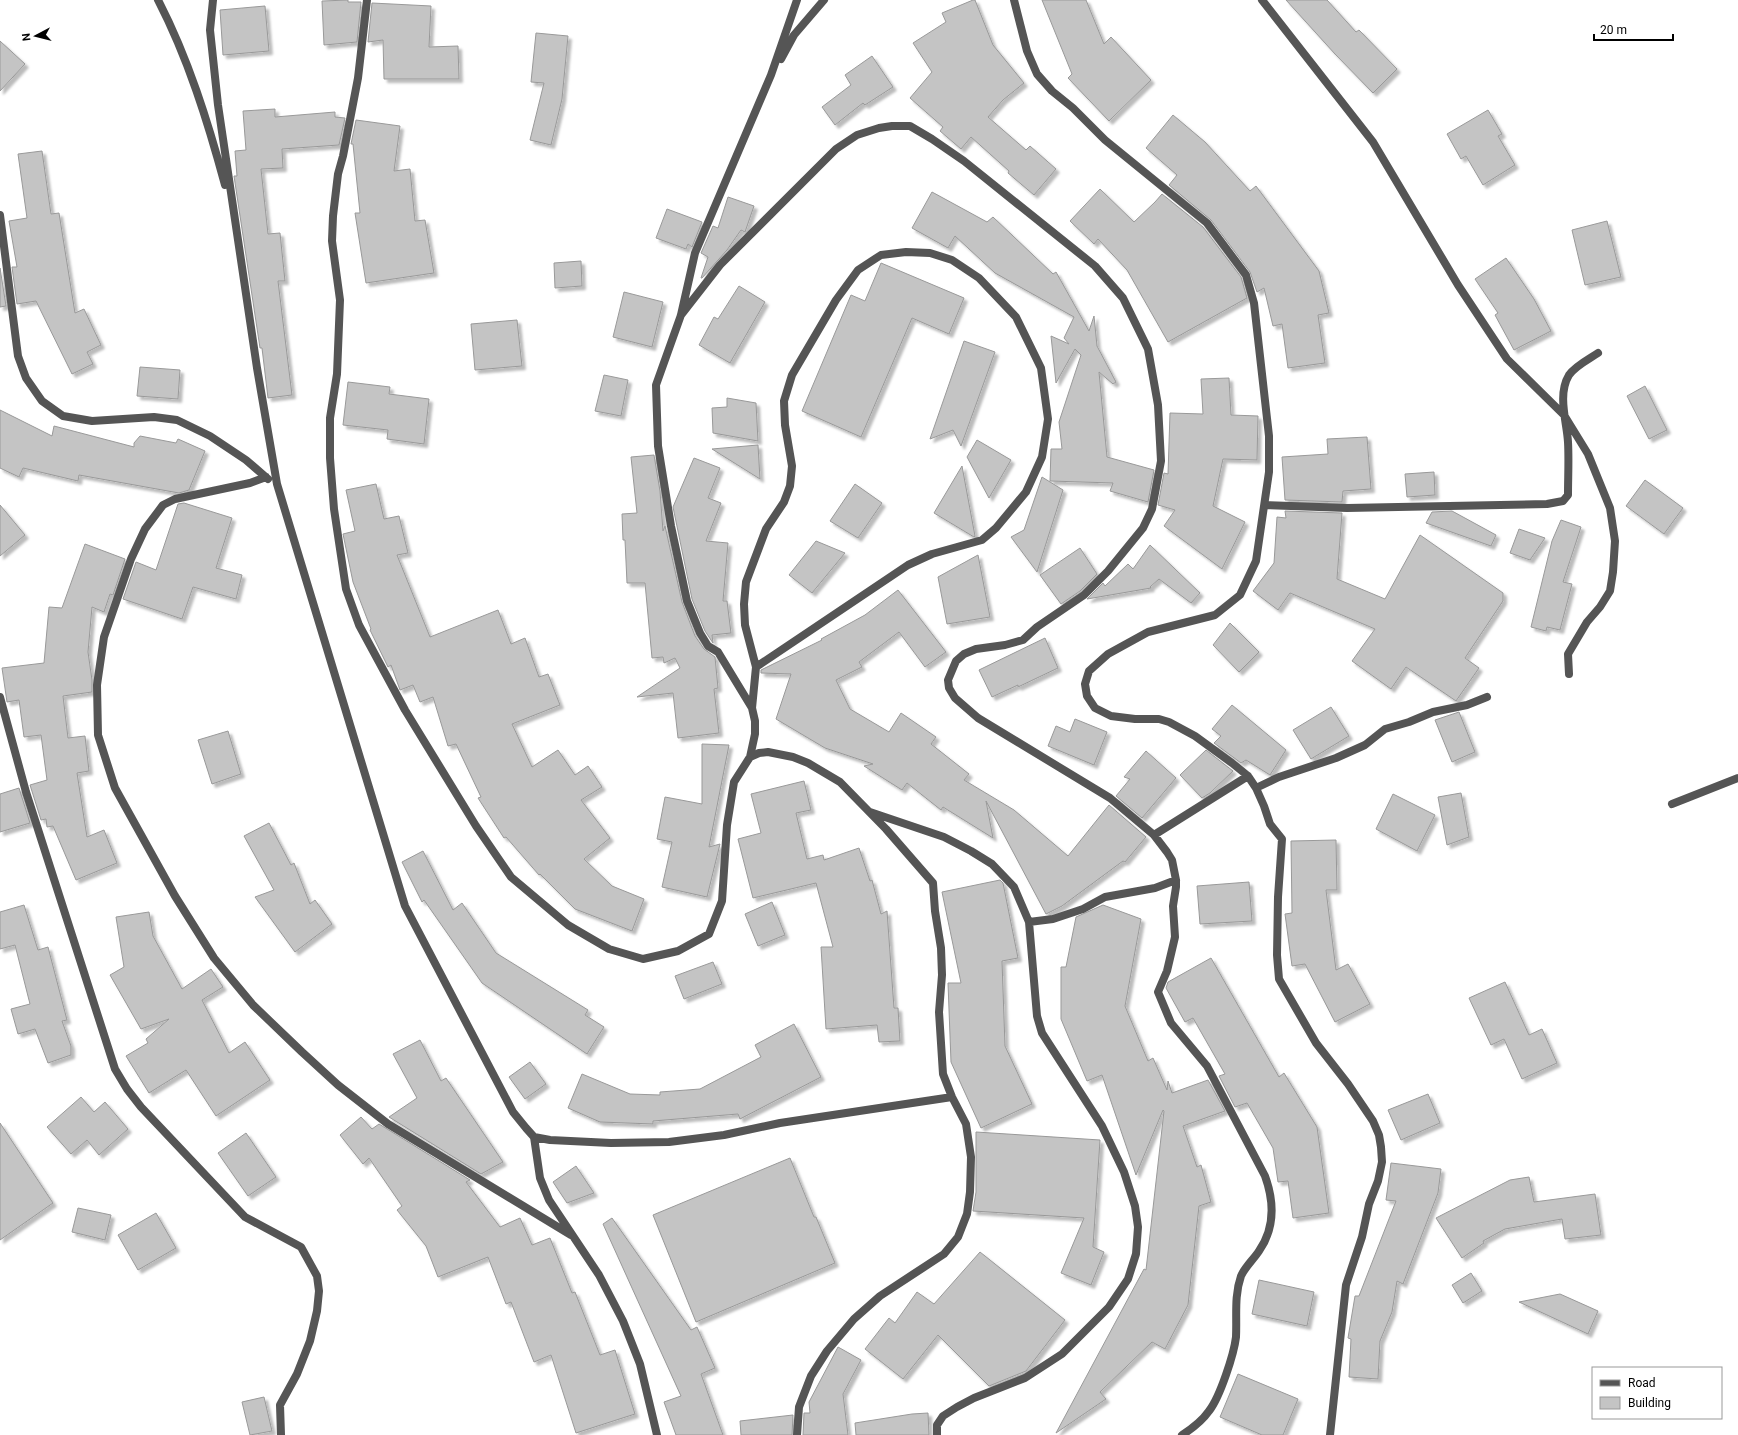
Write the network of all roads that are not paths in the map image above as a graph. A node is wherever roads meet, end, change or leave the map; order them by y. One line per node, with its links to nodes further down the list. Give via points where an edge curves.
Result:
1 (158, 0): 10 (street, via 188,68 217,156)
2 (213, 0): 10 (street, via 210,30)
3 (367, 0): 22 (street, via 358,78 335,197 332,241 340,307 337,374 330,418 332,487 346,589 359,625 405,710 476,826 511,877 568,925 609,949 643,959 678,951 709,934 722,901 727,825 734,782)
4 (796, 0): 8 (street)
5 (824, 0): 8 (street, via 794,35)
6 (1014, 0): 16 (street, via 1027,51 1037,74 1105,140 1207,223 1246,274 1254,302 1270,436)
7 (1262, 0): 13 (street, via 1373,142 1458,285 1507,359)
8 (771, 75): 11 (street, via 695,253)
9 (0, 215): 14 (street, via 18,356 26,378 42,401 63,416 92,421 154,417 177,420 210,436)
10 (235, 223): 15 (street)
11 (681, 315): 21 (street, via 656,385 658,446 671,526 687,601 700,633 708,646 718,652); 28 (street, via 720,265 836,148 857,135 892,126 910,126 964,161 1095,266 1123,298 1148,349 1158,405 1161,461 1152,509 1143,528 1108,571 1084,595 1037,627 1023,640 976,649 964,654 956,661 948,680 955,698 978,718 1110,798)
12 (1598, 353): 13 (street, via 1569,375 1564,396)
13 (1564, 416): 16 (street, via 1568,433 1568,495 1563,501 1547,504 1347,508); 18 (street, via 1588,454 1600,480 1610,508 1615,541 1610,592 1587,622 1568,654)
14 (266, 477): 15 (street); 33 (street, via 250,483 175,499 163,505 145,529 131,559 104,637 97,685 98,735 115,788 175,896 214,958 253,1005 338,1085 388,1124)
15 (277, 484): 32 (street, via 405,906 513,1112)
16 (1266, 506): 23 (street, via 1256,561 1240,594 1215,615 1148,632 1108,654 1089,671 1085,684 1087,696 1095,708 1111,716 1169,722 1195,736)
17 (756, 667): 17 (street, via 746,625 746,582 766,529 784,502 790,486 792,466 784,401 792,375 836,300 858,270 881,255 906,252 930,253 952,260 978,278 1016,317 1041,368 1048,419 1042,457 1026,492 996,528 982,540 932,554 908,565); 21 (street)
18 (1569, 674)
19 (0, 697): 34 (street, via 26,792 115,1070 141,1107 245,1217 301,1247 317,1276 320,1291 317,1311 310,1341 297,1374 280,1405)
20 (1487, 697): 25 (street, via 1467,705 1432,712 1385,730 1365,744 1336,758)
21 (752, 708): 22 (street, via 755,734)
22 (750, 757): 27 (street, via 768,752 793,756 840,782)
23 (1248, 776): 25 (street); 28 (street)
24 (1738, 778): 26 (street)
25 (1256, 788): 39 (street, via 1270,824 1282,839 1278,897 1279,979 1316,1043 1374,1121 1381,1147 1382,1162 1378,1181 1346,1285)
26 (1672, 804)
27 (868, 811): 30 (street, via 944,837 992,864 1014,887); 31 (street, via 933,884 941,948 940,1012 943,1074)
28 (1154, 835): 29 (street, via 1172,860)
29 (1176, 880): 30 (street, via 1155,888 1104,898 1083,910 1053,919); 38 (street, via 1173,906 1175,937 1167,971 1158,992 1171,1022 1208,1066 1265,1176 1270,1190 1272,1217 1259,1251 1241,1277 1235,1314 1236,1338 1222,1386 1210,1410 1194,1427)
30 (1029, 922): 37 (street, via 1037,1016 1042,1033 1102,1126 1124,1172 1135,1206 1138,1227 1136,1254 1128,1279 1109,1308 1062,1354 1025,1378 974,1398 943,1416 937,1426)
31 (952, 1097): 32 (street, via 669,1142 550,1140); 36 (street, via 966,1124 971,1157 967,1214 958,1237 944,1254 880,1296 854,1319 827,1351 811,1376 799,1407)
32 (534, 1136): 33 (street, via 540,1178 549,1200)
33 (571, 1235): 35 (street, via 599,1275 623,1321 640,1364)
34 (281, 1435)
35 (657, 1435)
36 (797, 1435)
37 (937, 1435)
38 (1182, 1435)
39 (1330, 1435)

